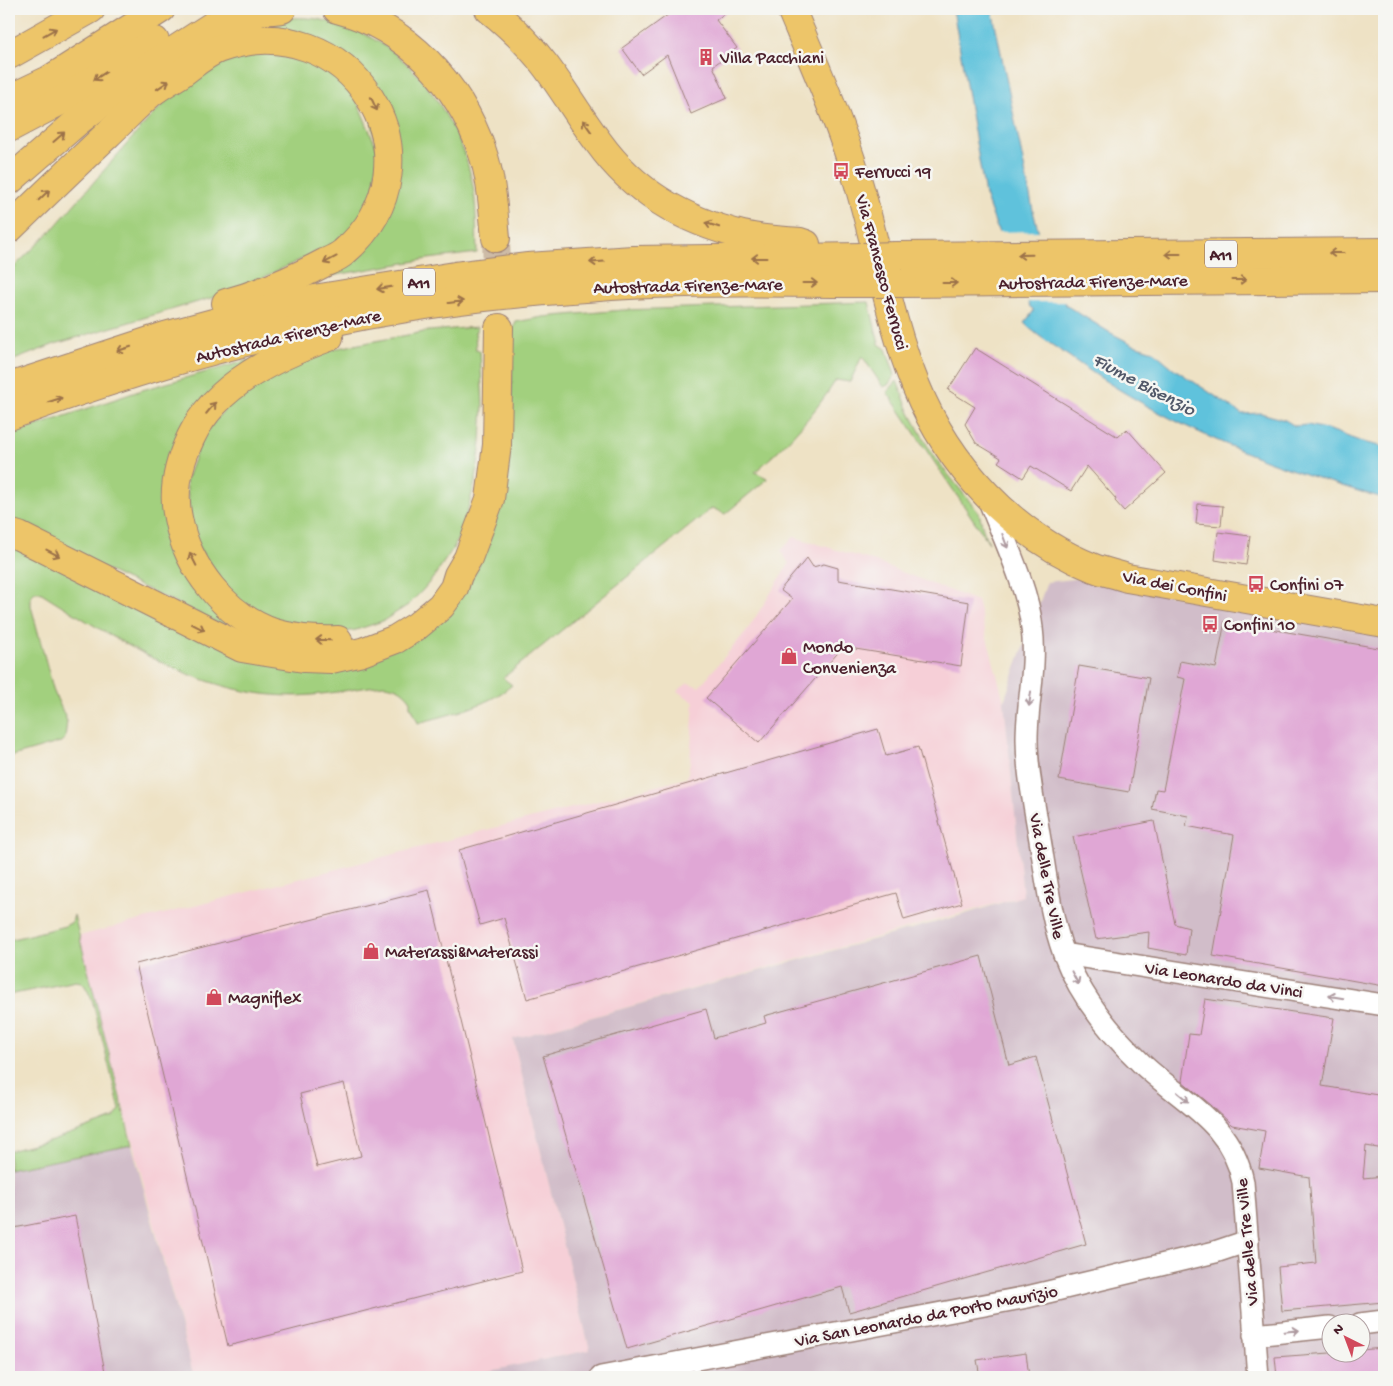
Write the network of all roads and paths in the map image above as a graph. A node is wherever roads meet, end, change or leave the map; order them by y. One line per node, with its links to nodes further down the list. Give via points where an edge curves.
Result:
1 (55, 9): 9 (main road)
2 (91, 9): 10 (main road, one-way to 2)
3 (161, 9): 11 (main road, via 49,80)
4 (218, 9): 12 (main road, one-way to 12, via 166,34 64,99)
5 (282, 9): 13 (main road, one-way to 5, via 144,70 212,26 263,11)
6 (338, 9): 15 (main road, via 364,17 397,36 427,60 447,85 468,119 482,151 489,177)
7 (488, 9): 17 (main road, one-way to 7, via 800,242 744,236 685,216 651,196 626,175 600,145 544,64 507,24)
8 (791, 9): 24 (main road, Via Francesco Ferrucci, via 825,88 857,179 894,318 916,386 938,430)
9 (9, 34)
10 (9, 55)
11 (9, 99)
12 (9, 128)
13 (9, 181)
14 (9, 229): 21 (main road, one-way to 21, via 152,93 216,50 241,40 280,38 320,48 352,72 366,88 384,129 388,157 386,184 374,216 366,230 343,253 267,289 204,308)
15 (496, 238)
16 (1384, 252): 17 (main road, Autostrada Firenze-Mare / A11, one-way to 17, bridge, via 896,256)
17 (857, 266): 18 (main road, Autostrada Firenze-Mare / A11, one-way to 18, bridge, via 902,283); 19 (main road, Autostrada Firenze-Mare / A11, one-way to 17, via 587,288 709,283); 21 (main road, Autostrada Firenze-Mare / A11, one-way to 21, via 633,260 528,267 320,298)
18 (1384, 279)
19 (407, 308): 23 (main road, Autostrada Firenze-Mare / A11, one-way to 19, via 242,342); 26 (main road, one-way to 19, via 394,624 374,634 327,640 290,637 254,624 214,591 186,545 177,517 178,473 191,436 214,403 261,368 300,348)
20 (499, 328): 26 (main road, via 497,446 490,499 468,558)
21 (165, 336): 22 (main road, Autostrada Firenze-Mare / A11, one-way to 22)
22 (9, 387)
23 (9, 416)
24 (987, 496): 27 (main road, Via dei Confini, via 1035,535 1094,568 1127,578); 28 (street, Via delle Tre Ville, one-way to 28, via 1016,569 1032,626 1033,677 1027,742 1054,920)
25 (9, 533): 26 (main road, one-way to 26, via 242,648 304,658 354,654 396,640 441,606 454,588)
26 (458, 575)
27 (1384, 623)
28 (1064, 954): 29 (street, Via Leonardo da Vinci, one-way to 28); 30 (street, Via delle Tre Ville, one-way to 30, via 1077,982 1120,1041 1142,1064 1210,1120 1228,1142 1244,1182)
29 (1384, 1005)
30 (1248, 1241): 34 (street, Via delle Tre Ville); 35 (street, Via San Leonardo da Porto Maurizio, via 1027,1298)
31 (1384, 1321): 32 (street)
32 (1370, 1323)
33 (1320, 1328): 34 (street, one-way to 33)
34 (1254, 1334): 36 (street, Via delle Tre Ville)
35 (601, 1377)
36 (1258, 1377)

